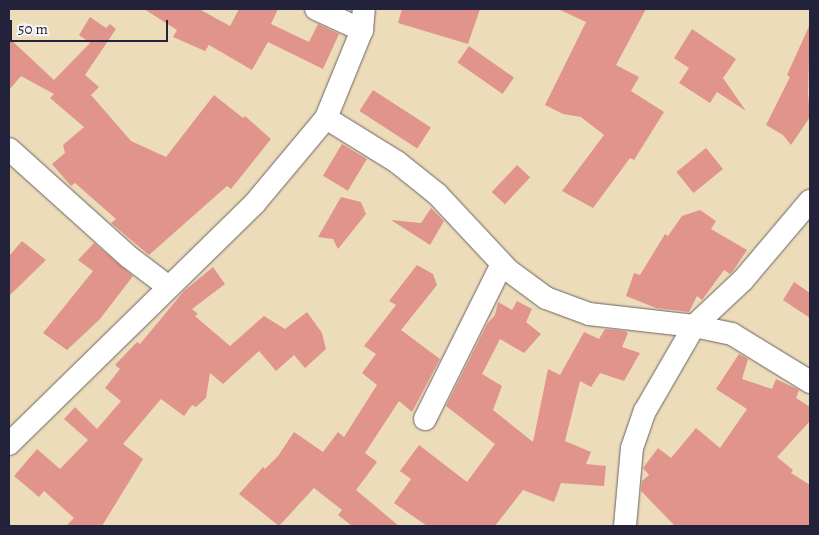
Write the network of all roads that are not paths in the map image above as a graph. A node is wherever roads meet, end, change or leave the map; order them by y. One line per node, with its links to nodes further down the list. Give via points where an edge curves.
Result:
1 (316, 9): 2 (street)
2 (363, 19): 3 (street)
3 (326, 118): 6 (street, via 396,162 437,194); 7 (street, via 255,203)
4 (9, 148): 7 (street, via 128,257)
5 (810, 201): 8 (street, via 743,280)
6 (502, 264): 8 (street, via 546,298 589,314); 10 (street)
7 (167, 286): 11 (street)
8 (694, 326): 9 (street, via 732,334); 12 (street, via 645,411 632,448)
9 (810, 382)
10 (425, 419)
11 (9, 444)
12 (625, 526)

